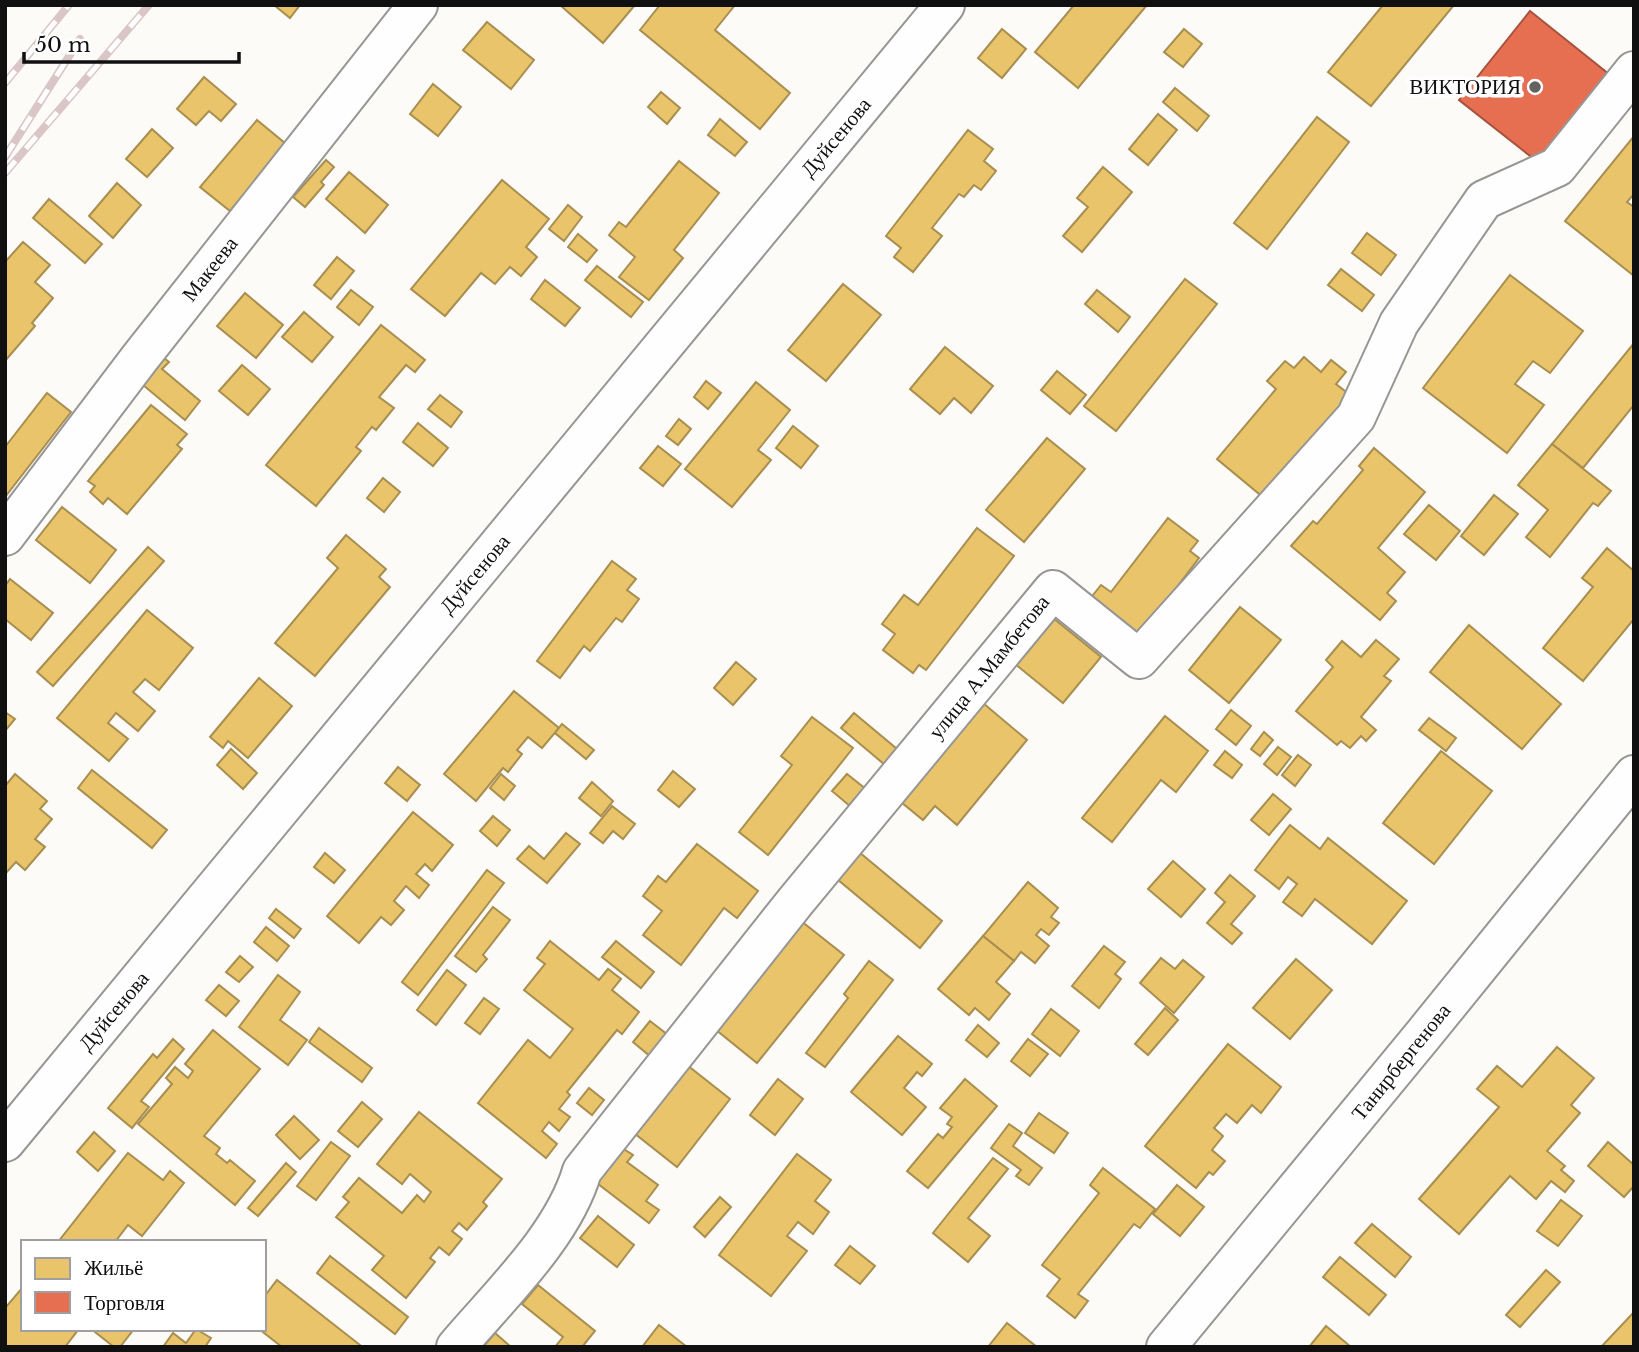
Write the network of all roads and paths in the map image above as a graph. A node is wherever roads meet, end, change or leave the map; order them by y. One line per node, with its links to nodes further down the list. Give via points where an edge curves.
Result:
1 (418, 5): 4 (street, Макеева)
2 (945, 5): 6 (street, Дуйсенова)
3 (1634, 71): 7 (street, улица А.Мамбетова, via 1557,167 1484,200 1399,323 1356,417 1139,659 1053,590 795,902 582,1171 552,1234)
4 (5, 536)
5 (1634, 775): 8 (street, Танирбергенова)
6 (5, 1142)
7 (456, 1347)
8 (1166, 1347)

